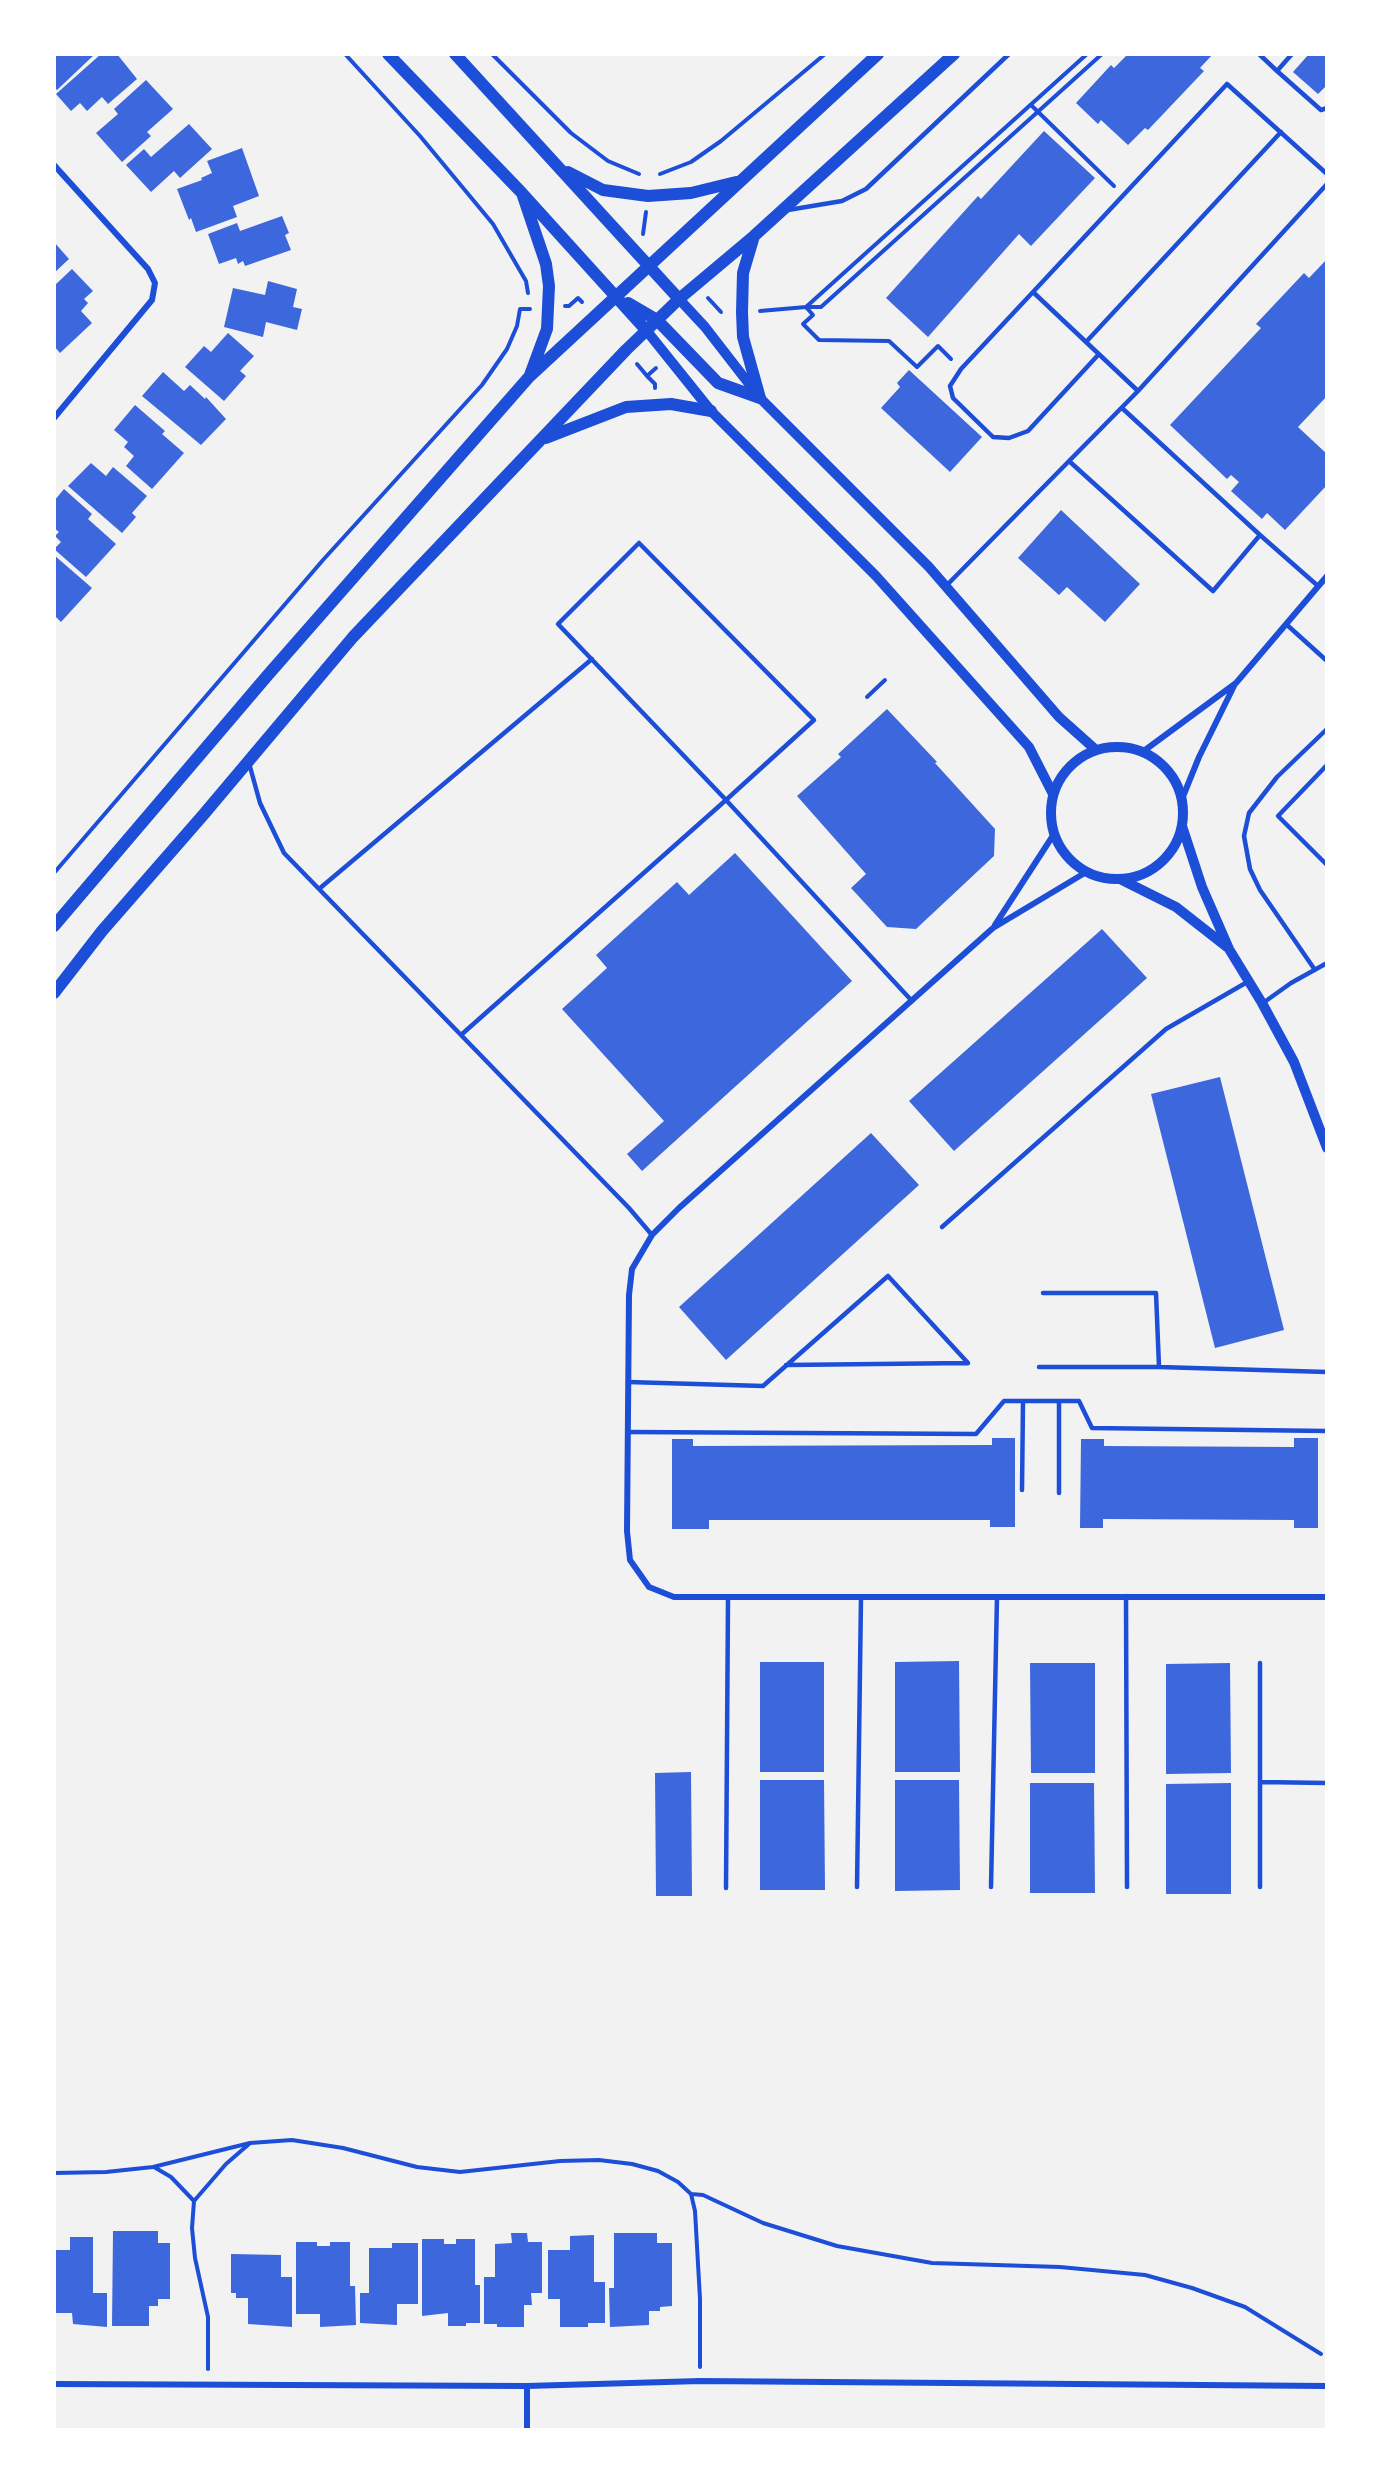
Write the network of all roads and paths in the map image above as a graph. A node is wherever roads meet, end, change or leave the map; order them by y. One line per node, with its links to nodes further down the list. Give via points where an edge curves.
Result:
1 (345, 54): 72 (path, via 493,224 526,280 530,309 520,309 507,349 482,385 315,569)
2 (388, 54): 24 (main road)
3 (454, 54): 18 (main road)
4 (492, 54): 19 (path, via 571,134 608,161)
5 (825, 54): 21 (path, via 721,141 691,162)
6 (878, 54): 22 (main road)
7 (954, 54): 26 (main road)
8 (1009, 54): 26 (lane, via 866,189 842,201)
9 (1087, 54): 14 (path)
10 (1102, 54): 32 (path, via 821,307)
11 (1258, 54): 13 (lane)
12 (1292, 54): 13 (lane)
13 (1276, 70): 15 (lane, via 1321,110)
14 (1031, 105): 25 (path); 32 (path)
15 (1327, 108)
16 (1281, 132): 20 (lane); 25 (lane, via 1227,84); 37 (lane)
17 (54, 165): 47 (street, via 148,269 155,283 152,300)
18 (559, 168): 22 (main road, via 603,190 648,196 691,193); 28 (main road)
19 (640, 174)
20 (1327, 174)
21 (651, 177)
22 (739, 182): 28 (main road)
23 (1327, 184): 43 (lane)
24 (521, 192): 30 (main road); 41 (main road, via 546,264 549,286 547,329)
25 (1124, 195): 29 (lane)
26 (782, 210): 27 (main road)
27 (754, 236): 31 (main road); 33 (main road, via 743,273)
28 (650, 266): 30 (main road); 31 (main road)
29 (1033, 292): 37 (lane); 39 (lane)
30 (617, 296): 34 (main road); 36 (main road); 41 (main road)
31 (679, 299): 34 (main road); 35 (street)
32 (806, 307): 33 (path); 39 (path, via 813,315 804,324 819,340 889,341 917,367 938,346)
33 (742, 312): 35 (path, via 721,312); 44 (main road, via 743,337)
34 (657, 321): 36 (main road); 44 (main road, via 718,383)
35 (705, 327): 44 (street)
36 (646, 330): 46 (street); 48 (main road)
37 (1086, 342): 38 (lane)
38 (1099, 354): 39 (lane, via 1028,431 1009,438 993,436 953,398 950,386); 43 (lane)
39 (961, 369)
40 (647, 376): 42 (path, via 655,384)
41 (529, 377): 75 (main road)
42 (655, 391)
43 (1138, 391): 45 (lane)
44 (760, 398): 52 (street)
45 (1122, 408): 49 (lane); 50 (lane)
46 (711, 411): 48 (main road, via 671,404 626,407); 65 (street, via 876,576 1029,747)
47 (54, 418)
48 (542, 439): 63 (main road, via 353,637)
49 (1069, 461): 50 (lane, via 1213,591); 52 (lane)
50 (1260, 535): 53 (lane)
51 (1327, 576): 53 (street)
52 (946, 586): 61 (street, via 1059,717)
53 (1318, 586): 54 (street)
54 (1286, 624): 56 (lane); 58 (street)
55 (592, 659): 67 (lane); 67 (lane, via 558,624 639,543 814,720); 74 (lane)
56 (1327, 661)
57 (885, 681): 59 (path)
58 (1236, 683): 62 (street); 66 (street)
59 (867, 697)
60 (1327, 729): 79 (lane, via 1277,777 1249,813 1244,836 1250,869 1260,890)
61 (1096, 750): 62 (street, via 1124,747); 65 (street, via 1063,775)
62 (1141, 753): 66 (street, via 1171,774)
63 (248, 760): 74 (lane, via 260,803 284,854); 81 (main road)
64 (1327, 765): 70 (lane, via 1278,816)
65 (1053, 794): 69 (street, via 1050,814)
66 (1182, 799): 68 (street)
67 (726, 800): 82 (lane); 84 (lane)
68 (1182, 826): 73 (street, via 1175,847 1161,863 1143,875); 77 (street, via 1202,888)
69 (1054, 834): 71 (street, via 1063,852); 76 (street)
70 (1327, 865)
71 (1088, 871): 73 (street, via 1100,878); 76 (street)
72 (54, 873)
73 (1122, 880): 77 (street, via 1176,907)
74 (319, 889): 84 (lane)
75 (54, 926)
76 (993, 928): 82 (street)
77 (1229, 949): 80 (street)
78 (1327, 963): 79 (lane)
79 (1315, 969): 83 (lane)
80 (1249, 981): 83 (street); 86 (lane, via 1166,1029)
81 (54, 993)
82 (912, 1000): 87 (street)
83 (1262, 1003): 85 (street, via 1293,1062)
84 (461, 1035): 87 (lane)
85 (1326, 1141)
86 (942, 1227)
87 (652, 1235): 93 (street, via 632,1269)
88 (1043, 1293): 91 (lane, via 1156,1293)
89 (786, 1365): 89 (lane, via 888,1276 968,1363 798,1365); 93 (lane, via 763,1386)
90 (1040, 1367): 91 (lane)
91 (1159, 1367): 92 (lane)
92 (1327, 1372)
93 (628, 1382): 97 (street)
94 (1023, 1401): 95 (lane); 97 (lane, via 1004,1401 976,1434); 98 (lane)
95 (1059, 1401): 96 (lane, via 1079,1401 1092,1428); 99 (lane)
96 (1327, 1431)
97 (628, 1432): 104 (street, via 630,1560 648,1587 674,1597)
98 (1022, 1490)
99 (1059, 1493)
100 (1126, 1596): 102 (street); 103 (street); 110 (lane)
101 (861, 1597): 102 (street); 104 (street); 108 (lane)
102 (997, 1597): 109 (lane)
103 (1327, 1597)
104 (728, 1598): 112 (lane)
105 (1260, 1663): 106 (lane)
106 (1260, 1782): 107 (lane); 111 (lane)
107 (1327, 1783)
108 (856, 1887)
109 (991, 1887)
110 (1127, 1887)
111 (1260, 1887)
112 (726, 1888)
113 (250, 2144): 114 (path); 116 (path, via 292,2140 417,2167 460,2172 599,2160 658,2171); 117 (path, via 226,2164)
114 (153, 2167): 115 (path); 117 (path, via 171,2177)
115 (54, 2173)
116 (691, 2194): 118 (path, via 703,2195 764,2223 837,2246 911,2260 1144,2275 1245,2307); 119 (path, via 700,2299)
117 (194, 2201): 120 (path, via 192,2228 208,2317)
118 (1322, 2354)
119 (700, 2360)
120 (208, 2361)
121 (54, 2384): 122 (street)
122 (527, 2386): 123 (street, via 712,2381); 124 (street)
123 (1327, 2386)
124 (527, 2430)

